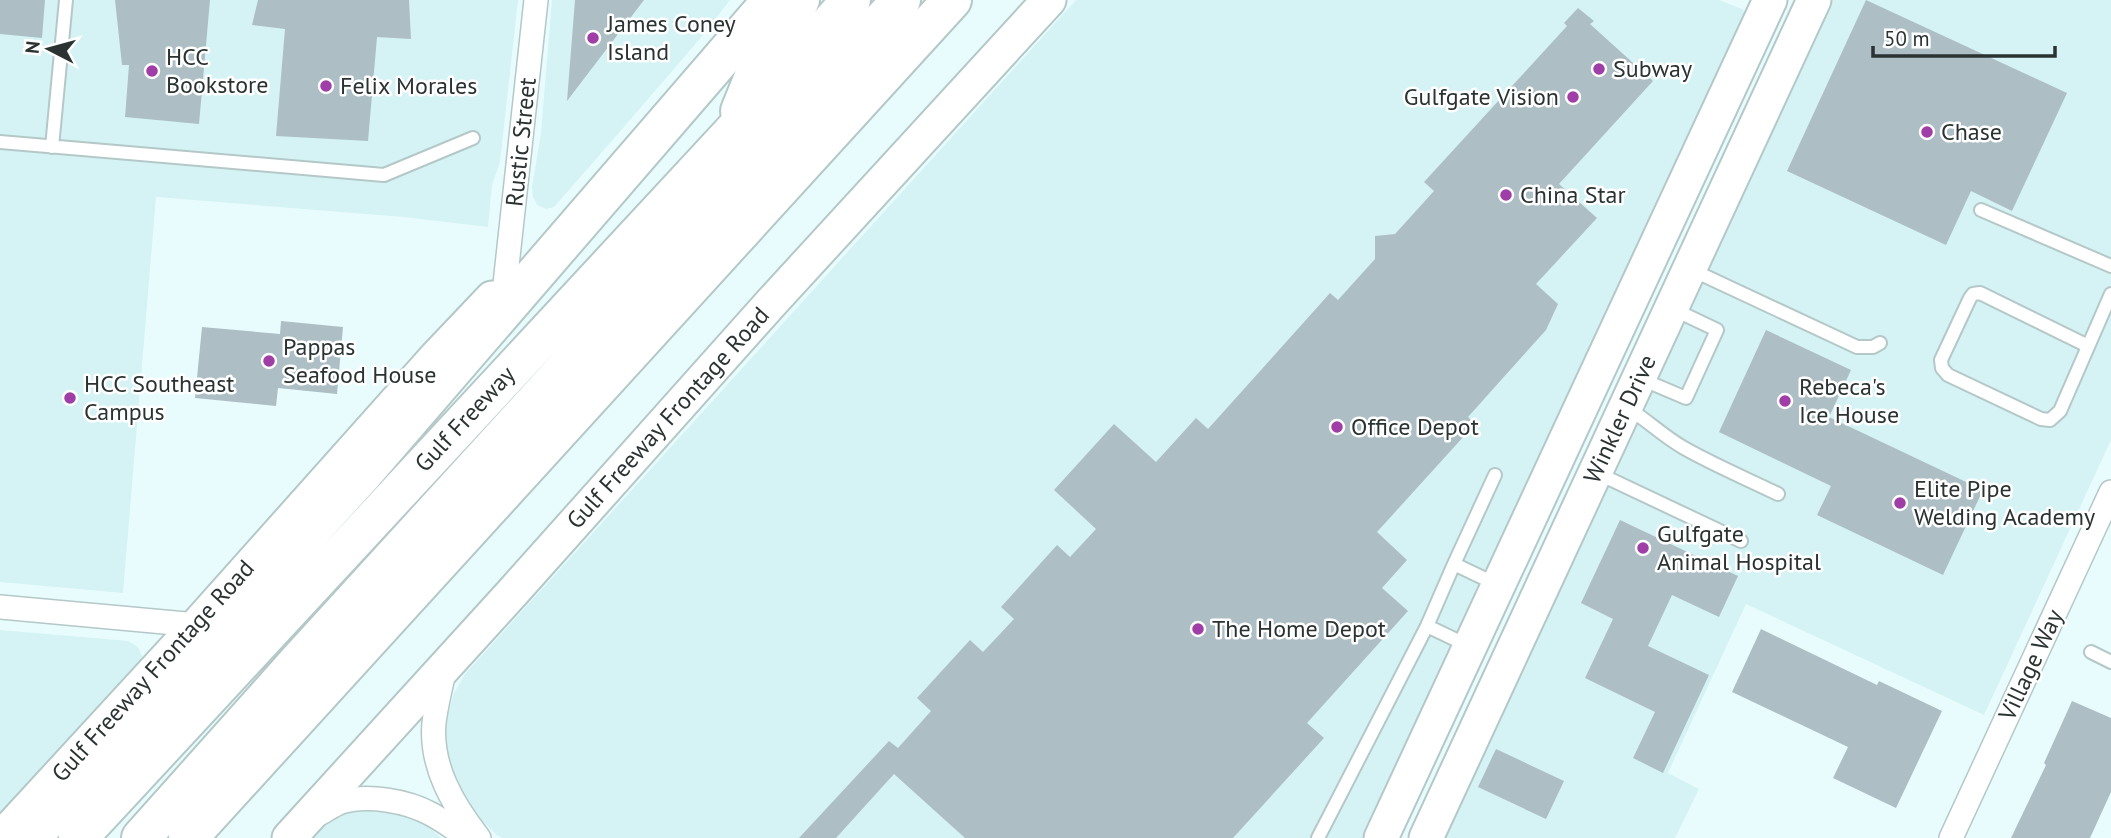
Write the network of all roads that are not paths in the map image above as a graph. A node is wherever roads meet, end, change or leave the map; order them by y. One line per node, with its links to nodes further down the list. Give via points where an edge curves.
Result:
1 (66, 0): 17 (lane)
2 (536, 0): 22 (street, Rustic Street)
3 (750, 0): 22 (main road, Gulf Freeway Frontage Road, via 672,98)
4 (772, 0): 48 (highway, via 361,476)
5 (800, 0): 14 (highway, via 765,49)
6 (851, 0): 14 (highway, Gulf Freeway)
7 (901, 0): 50 (highway, Gulf Freeway)
8 (952, 0): 51 (highway)
9 (1049, 0): 43 (main road, Gulf Freeway Frontage Road)
10 (1770, 0): 12 (main road, Winkler Drive)
11 (1802, 4): 13 (main road, Winkler Drive)
12 (1729, 87): 13 (main road); 18 (main road, Winkler Drive)
13 (1765, 105): 21 (main road, Winkler Drive)
14 (731, 134): 49 (highway, Gulf Freeway)
15 (473, 138): 17 (lane, via 384,175)
16 (0, 142): 17 (lane)
17 (52, 147)
18 (1701, 148): 21 (main road, via 1699,205 1680,257); 28 (main road, Winkler Drive)
19 (1981, 209): 20 (lane)
20 (2111, 266)
21 (1689, 269): 24 (main road, Winkler Drive); 25 (lane, via 1857,347)
22 (505, 284): 38 (main road, Gulf Freeway Frontage Road)
23 (2111, 294): 26 (lane)
24 (1671, 308): 27 (main road, Winkler Drive); 27 (lane, via 1717,330 1686,398)
25 (1880, 343)
26 (2088, 346): 26 (lane, via 2060,411 2050,420 1948,375 1941,360 1970,298 1980,293)
27 (1632, 392): 29 (main road, Winkler Drive); 33 (lane, via 1647,420 1661,434)
28 (1574, 422): 29 (main road); 36 (main road, Winkler Drive)
29 (1610, 441): 30 (main road, Winkler Drive)
30 (1595, 472): 34 (lane); 45 (main road, Winkler Drive)
31 (1495, 475): 35 (lane)
32 (2111, 492): 57 (street, Village Way)
33 (1778, 494)
34 (1741, 541)
35 (1454, 564): 36 (lane); 39 (lane)
36 (1499, 585): 40 (main road, Winkler Drive)
37 (0, 607): 38 (street)
38 (197, 625): 47 (main road, Gulf Freeway Frontage Road)
39 (1427, 626): 40 (lane); 54 (lane)
40 (1471, 646): 44 (main road, Winkler Drive)
41 (2091, 652): 42 (lane)
42 (2111, 662)
43 (446, 664): 46 (main road, Gulf Freeway Frontage Road); 53 (street, via 434,724 436,753 453,801)
44 (1440, 712): 45 (main road); 55 (main road, Winkler Drive)
45 (1475, 730): 56 (main road, Winkler Drive)
46 (294, 832): 52 (street, via 338,803 353,799 411,806)
47 (1, 838)
48 (31, 838)
49 (78, 838)
50 (141, 838)
51 (188, 838)
52 (468, 838)
53 (479, 838)
54 (1318, 838)
55 (1381, 838)
56 (1426, 838)
57 (1951, 838)

